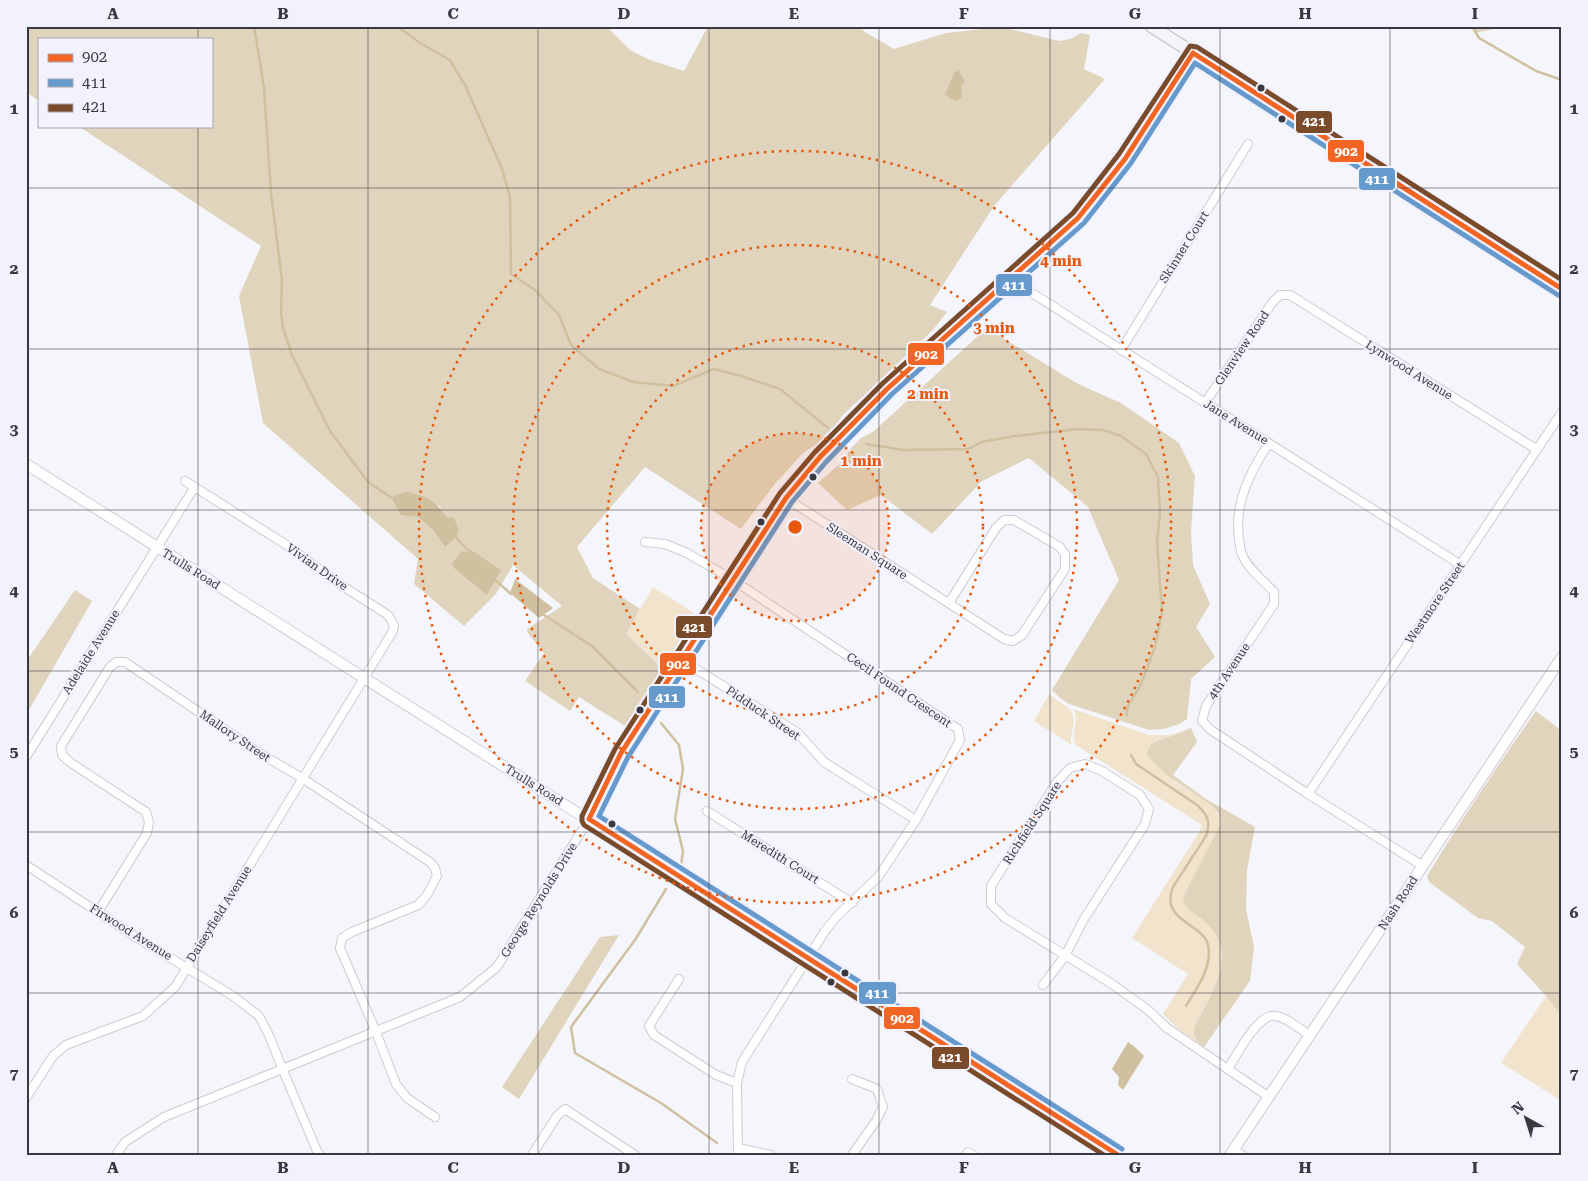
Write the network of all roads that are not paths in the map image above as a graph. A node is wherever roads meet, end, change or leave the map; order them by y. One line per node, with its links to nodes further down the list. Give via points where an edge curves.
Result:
1 (1151, 26): 2 (main road)
2 (1193, 53): 4 (street, George Reynolds Drive, via 1100,194); 5 (main road)
3 (1248, 144): 7 (street, Skinner Court)
4 (1010, 279): 7 (street, Jane Avenue); 15 (street, George Reynolds Drive, via 887,389 820,457)
5 (1562, 289)
6 (1280, 294): 8 (street, Glenview Road); 11 (street, Lynwood Avenue, via 1298,300)
7 (1121, 350): 8 (street, Jane Avenue)
8 (1205, 403): 10 (street, Jane Avenue)
9 (1562, 412): 11 (street, Westmore Street)
10 (1269, 443): 18 (street, Jane Avenue); 26 (street, 4th Avenue, via 1248,478 1237,526 1242,554 1274,592 1274,604 1206,706 1202,721)
11 (1536, 450): 18 (street, Westmore Street)
12 (26, 464): 17 (street, Trulls Road)
13 (184, 481): 14 (street, Vivian Drive)
14 (194, 488): 17 (street, Adelaide Avenue); 23 (street, Vivian Drive, via 285,544 392,619 393,631)
15 (786, 498): 19 (street, George Reynolds Drive); 20 (street, Sleeman Square)
16 (644, 542): 19 (street, Cecil Found Crescent, via 665,544 687,553)
17 (157, 548): 23 (street, Trulls Road); 24 (street, Adelaide Avenue)
18 (1461, 565): 26 (street, Westmore Street)
19 (733, 580): 22 (street, George Reynolds Drive); 29 (street, Cecil Found Crescent, via 958,729 960,740)
20 (949, 603): 20 (street, Sleeman Square, via 1004,639 1013,641 1022,635 1065,569 1065,554 1060,547 1014,520 1004,520)
21 (1562, 657): 31 (street, Nash Road)
22 (682, 660): 28 (street, George Reynolds Drive, via 621,753); 29 (street, Pidduck Street, via 798,733 824,762)
23 (364, 678): 25 (street, Daiseyfield Avenue); 28 (street, Trulls Road)
24 (26, 757)
25 (302, 778): 33 (street, Mallory Street, via 261,754 126,662 116,662 61,746 62,756 146,812 149,822 147,833); 36 (street, Daiseyfield Avenue); 39 (street, Mallory Street, via 436,868 437,876 418,905 342,938 340,948)
26 (1308, 794): 31 (street, 4th Avenue)
27 (707, 812): 32 (street, Meredith Court)
28 (589, 819): 35 (street, Trulls Road); 39 (street, George Reynolds Drive, via 497,967 460,997)
29 (916, 820): 32 (street, Cecil Found Crescent, via 879,876)
30 (26, 865): 33 (street, Firwood Avenue)
31 (1422, 866): 40 (street, Nash Road)
32 (852, 903): 35 (street, Cecil Found Crescent, via 825,931)
33 (98, 912): 36 (street, Firwood Avenue)
34 (1064, 956): 34 (street, Richfield Square, via 1145,824 1149,809 1140,795 1085,764 1070,768 1057,782 991,886 991,904 1005,918); 38 (street); 42 (street, Richfield Square, via 1112,984 1167,1028)
35 (808, 958): 44 (street, Cecil Found Crescent, via 742,1062); 58 (street, Trulls Road)
36 (186, 967): 41 (street, Firwood Avenue, via 259,1016); 46 (street, Daiseyfield Avenue, via 175,987 144,1016 66,1046 53,1056)
37 (679, 979): 44 (street, via 649,1026 654,1035 716,1075)
38 (1043, 985)
39 (376, 1032): 41 (street, George Reynolds Drive); 47 (street, via 396,1084 407,1098)
40 (1310, 1036): 42 (street, via 1285,1020 1267,1016 1259,1022); 45 (street, Nash Road)
41 (282, 1068): 50 (street, George Reynolds Drive, via 164,1117 125,1142); 51 (street, Firwood Avenue)
42 (1228, 1068): 45 (street, Richfield Square)
43 (852, 1079): 55 (street, via 877,1089 883,1107)
44 (737, 1083): 48 (street, Cecil Found Crescent)
45 (1270, 1096): 49 (street, Nash Road)
46 (26, 1098)
47 (435, 1117)
48 (738, 1151): 54 (street)
49 (1235, 1153)
50 (116, 1155)
51 (320, 1155)
52 (532, 1155): 53 (street, via 564,1109)
53 (636, 1155)
54 (771, 1155)
55 (852, 1155)
56 (966, 1155): 57 (street, via 968,1152)
57 (973, 1155)
58 (1118, 1155)

